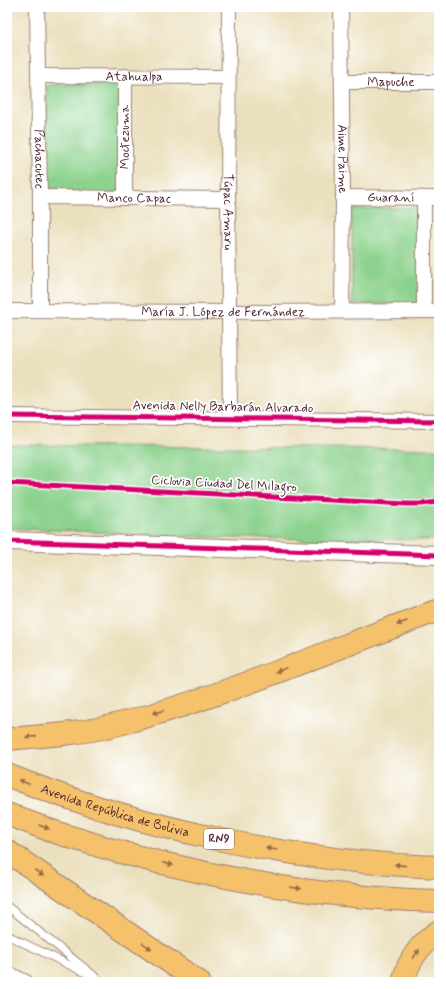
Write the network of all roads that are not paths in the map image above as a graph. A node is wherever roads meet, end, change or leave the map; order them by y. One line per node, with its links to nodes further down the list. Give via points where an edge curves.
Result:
1 (37, 7): 4 (street, Pachacutec)
2 (229, 7): 6 (street, Túpac Amaru)
3 (341, 7): 7 (street, Aime Paime)
4 (39, 76): 5 (street, Atahualpa); 9 (street, Pachacutec)
5 (124, 76): 6 (street, Atahualpa); 11 (street, Moctezuma)
6 (228, 77): 14 (street, Túpac Amaru)
7 (342, 82): 8 (street, Mapuche); 10 (street, Aime Paime)
8 (439, 82)
9 (40, 197): 11 (street, Manco Capac); 15 (street, Pachacutec)
10 (343, 197): 12 (street, Guaraní); 17 (street, Aime Paime)
11 (125, 198): 14 (street, Manco Capac)
12 (424, 198): 13 (street, Guaraní); 18 (street)
13 (439, 198)
14 (228, 199): 20 (street, Túpac Amaru)
15 (40, 310): 16 (street, María J. López de Fernández); 20 (street, María J. López de Fernández)
16 (7, 311)
17 (342, 311): 18 (street, María J. López de Fernández); 20 (street, María J. López de Fernández)
18 (424, 311): 19 (street, María J. López de Fernández)
19 (439, 311)
20 (229, 312): 22 (street, Túpac Amaru)
21 (7, 416): 22 (street, Avenida Nelly Barbarán Alvarado)
22 (230, 418): 23 (street, Avenida Nelly Barbarán Alvarado)
23 (439, 421)
24 (7, 541): 25 (street)
25 (439, 555)
26 (439, 610): 27 (main road, one-way to 27, via 239,686 114,725 51,736)
27 (7, 738)
28 (7, 775): 31 (main road, Avenida República de Bolivia / RN9, one-way to 28, via 345,860 284,852 198,834 77,801)
29 (7, 814): 32 (main road, one-way to 32, via 77,839 203,873 332,893)
30 (7, 851): 39 (main road, one-way to 39)
31 (439, 867)
32 (439, 901)
33 (7, 906): 37 (lane)
34 (439, 931): 40 (main road, one-way to 34, via 414,955)
35 (7, 935): 37 (lane)
36 (7, 973): 38 (street)
37 (101, 981)
38 (26, 982)
39 (198, 982)
40 (403, 982)

